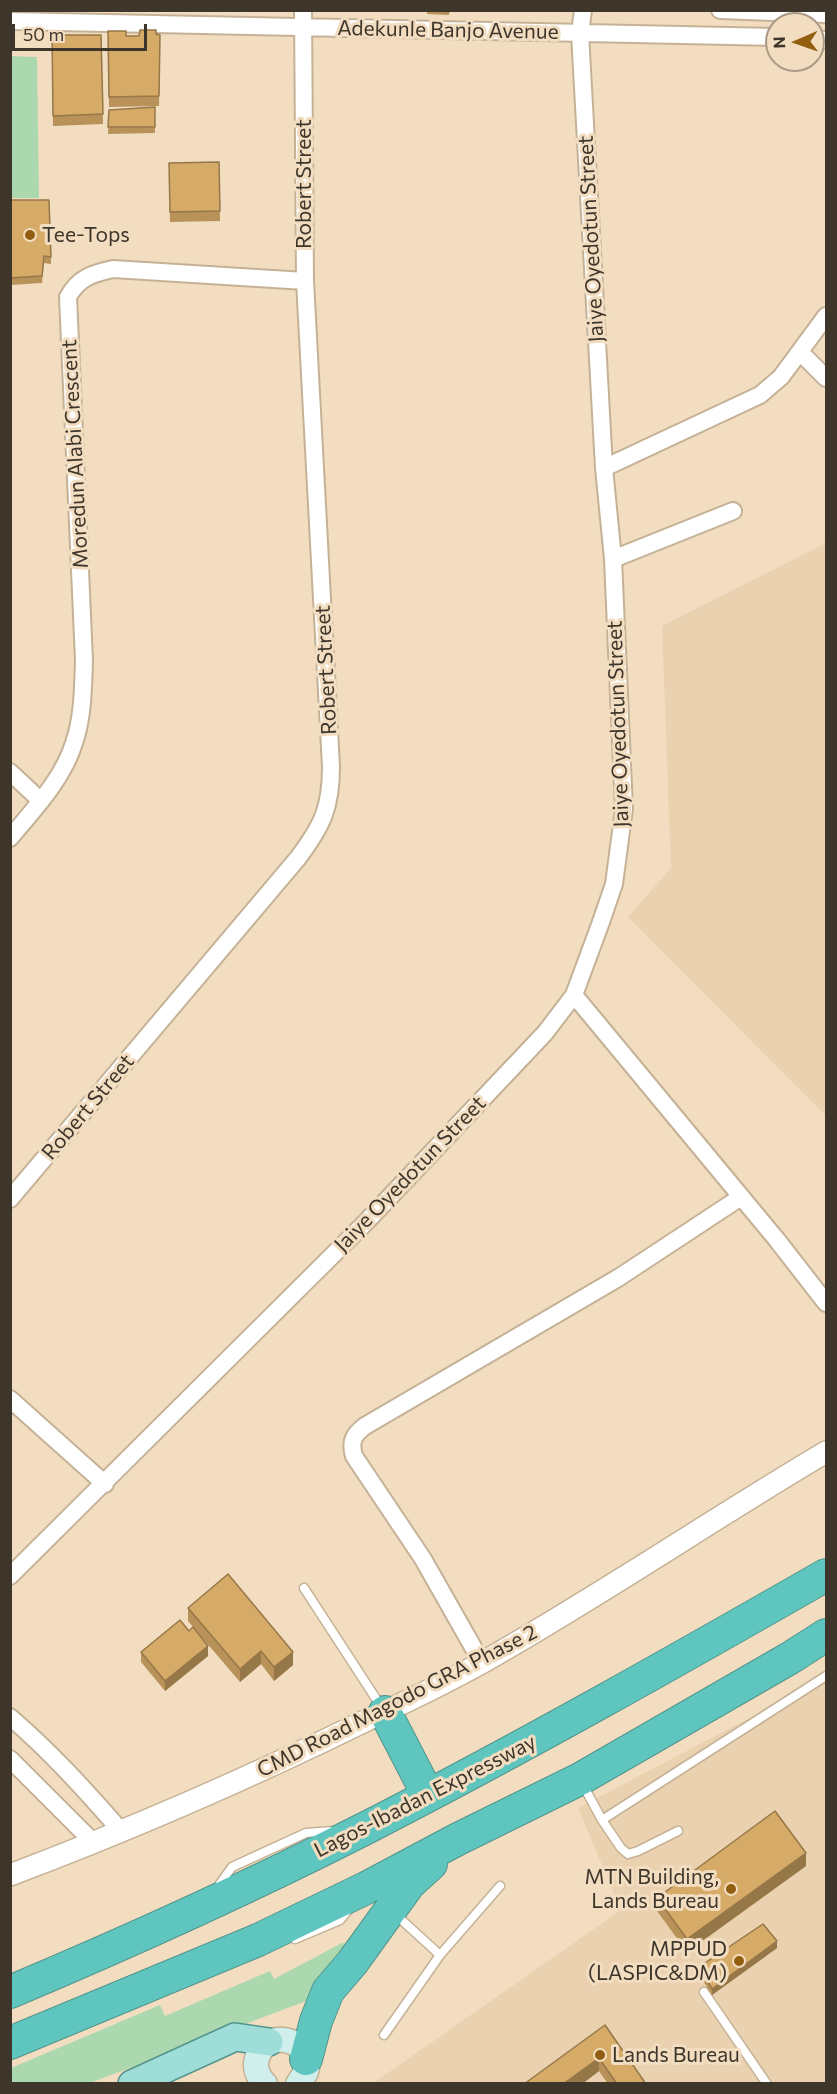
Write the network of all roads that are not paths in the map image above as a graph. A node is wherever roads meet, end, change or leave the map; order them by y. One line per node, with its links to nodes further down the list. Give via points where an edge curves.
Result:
1 (303, 10): 6 (street, Robert Street)
2 (583, 10): 7 (street, Jaiye Oyedotun Street)
3 (720, 10): 4 (street)
4 (826, 14)
5 (10, 21): 6 (street, Adekunle Banjo Avenue)
6 (303, 28): 7 (street, Adekunle Banjo Avenue); 9 (street, Robert Street)
7 (580, 33): 8 (street, Adekunle Banjo Avenue); 13 (street, Jaiye Oyedotun Street)
8 (765, 37)
9 (305, 281): 17 (street, Moredun Alabi Crescent, via 113,269 93,274 75,285 68,297 84,661 74,743 62,770); 21 (street, Robert Street, via 331,767 328,805 298,858)
10 (826, 316): 11 (street)
11 (800, 352): 12 (street); 13 (street, via 782,377 760,395)
12 (826, 378)
13 (604, 468): 15 (street, Jaiye Oyedotun Street)
14 (733, 511): 15 (street)
15 (613, 559): 19 (street, Jaiye Oyedotun Street, via 624,809 614,884)
16 (10, 772): 17 (street)
17 (40, 801): 18 (street, Moredun Alabi Crescent)
18 (10, 838)
19 (574, 995): 20 (street); 25 (street, Jaiye Oyedotun Street, via 545,1033 367,1221)
20 (741, 1197): 22 (street); 30 (street, via 618,1278 365,1426 353,1439 354,1456 423,1559)
21 (10, 1199)
22 (826, 1303)
23 (10, 1399): 25 (street)
24 (826, 1452): 30 (street, CMD Road Magodo GRA Phase 2)
25 (105, 1484): 27 (street, Jaiye Oyedotun Street)
26 (826, 1575): 36 (highway, Lagos-Ibadan Expressway)
27 (10, 1576)
28 (304, 1588): 32 (lane)
29 (826, 1635): 35 (highway)
30 (482, 1663): 32 (street, CMD Road Magodo GRA Phase 2)
31 (826, 1676): 37 (lane)
32 (385, 1712): 36 (highway); 38 (street, CMD Road Magodo GRA Phase 2, via 283,1762)
33 (13, 1725): 38 (street, via 36,1739)
34 (10, 1759): 41 (street)
35 (580, 1779): 37 (lane); 40 (highway)
36 (428, 1795): 46 (highway, Lagos-Ibadan Expressway, via 203,1907)
37 (602, 1821): 39 (lane, via 628,1854)
38 (121, 1831): 41 (street, CMD Road Magodo GRA Phase 2)
39 (678, 1831)
40 (458, 1839): 44 (highway, via 409,1884); 50 (highway, via 274,1939)
41 (93, 1842): 42 (street, CMD Road Magodo GRA Phase 2)
42 (10, 1875)
43 (500, 1886): 45 (lane)
44 (391, 1910): 45 (lane); 51 (highway, via 328,1991 315,2022)
45 (440, 1955): 48 (lane)
46 (10, 1992)
47 (704, 1992): 54 (lane)
48 (384, 2035)
49 (269, 2042): 51 (main road, via 288,2039 296,2044 303,2050); 52 (main road, via 235,2037); 53 (main road, via 257,2055 256,2063)
50 (10, 2043)
51 (307, 2074)
52 (132, 2084)
53 (265, 2084)
54 (767, 2084)

